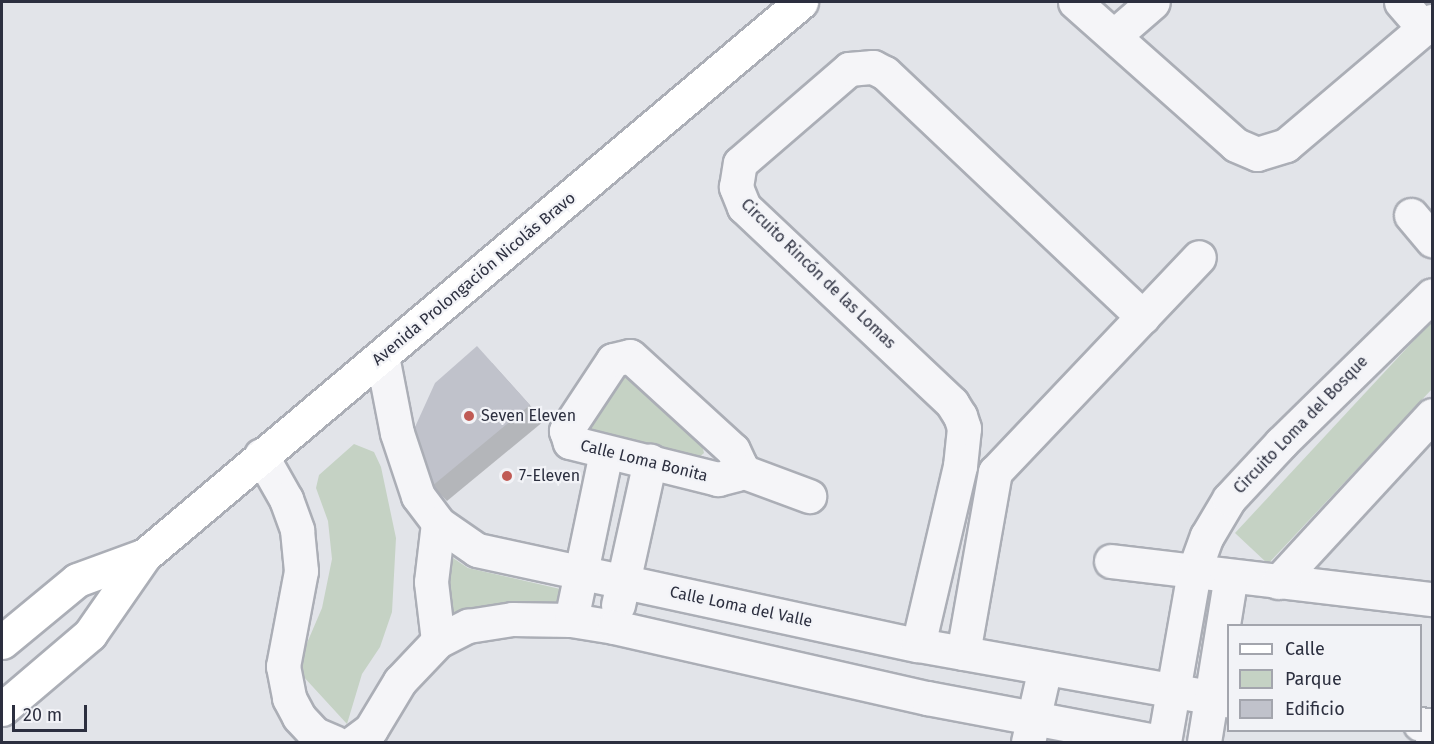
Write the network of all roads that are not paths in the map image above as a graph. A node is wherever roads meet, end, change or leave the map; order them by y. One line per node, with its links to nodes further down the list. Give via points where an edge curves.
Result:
1 (801, 2): 12 (main road, Avenida Prolongación Nicolás Bravo)
2 (1075, 2): 6 (street)
3 (1154, 2): 6 (street)
4 (1401, 2): 5 (street)
5 (1428, 24): 6 (street, via 1286,145 1257,154 1236,145)
6 (1115, 35)
7 (1411, 215): 8 (street)
8 (1432, 240)
9 (1199, 257): 11 (street)
10 (1432, 295): 24 (street, Circuito Loma del Bosque, via 1338,384 1229,499 1207,536)
11 (1143, 317): 17 (street, Circuito Rincón de las Lomas, via 885,73 860,65 840,76 740,163 735,176 738,196 744,207 952,403 964,428); 19 (street)
12 (382, 356): 15 (main road, Avenida Prolongación Nicolás Bravo); 21 (street, Calle Loma del Valle, via 407,466 418,496)
13 (1432, 415): 28 (street)
14 (606, 453): 16 (street, Calle Loma Bonita); 18 (street, Calle Loma Bonita, via 574,445 566,431 613,360 630,356 733,450 739,458); 25 (street)
15 (261, 455): 22 (main road, Avenida Prolongación Nicolás Bravo); 45 (street, via 286,499 297,530 301,571 283,666 290,698 299,717 315,734)
16 (650, 461): 18 (street, Calle Loma Bonita, via 718,480 733,478); 27 (street)
17 (960, 466): 19 (street); 29 (street, Circuito Rincón de las Lomas)
18 (739, 470): 20 (street)
19 (995, 472): 30 (street)
20 (809, 496)
21 (438, 523): 25 (street, Calle Loma del Valle, via 477,550); 34 (street, via 431,582)
22 (145, 555): 35 (main road, Avenida Prolongación Nicolás Bravo, via 77,579); 42 (main road, Avenida Prolongación Nicolás Bravo, via 90,634)
23 (1111, 561): 24 (street)
24 (1194, 571): 26 (street); 40 (street, Circuito Loma del Bosque)
25 (582, 574): 27 (street, Calle Loma del Valle); 32 (street)
26 (1231, 576): 28 (street); 41 (street)
27 (623, 582): 33 (street); 36 (street, Calle Loma del Valle)
28 (1278, 582): 31 (street)
29 (933, 583): 30 (street); 36 (street, Circuito Rincón de las Lomas)
30 (974, 591): 37 (street)
31 (1432, 599)
32 (571, 620): 33 (street); 34 (street, via 491,620)
33 (614, 627): 43 (street)
34 (438, 641): 46 (street, via 400,681 371,729)
35 (2, 642)
36 (918, 645): 37 (street, Calle Loma del Valle)
37 (963, 653): 38 (street, Calle Loma del Valle)
38 (1045, 668): 39 (street, Calle Loma del Valle); 43 (street)
39 (1088, 676): 40 (street, Calle Loma del Valle); 44 (street)
40 (1173, 691): 41 (street, Calle Loma del Valle); 48 (street, Circuito Loma del Bosque)
41 (1220, 699): 49 (street)
42 (2, 709)
43 (1030, 730): 44 (street)
44 (1074, 734): 47 (street)
45 (334, 742)
46 (354, 742)
47 (1159, 742)
48 (1164, 742)
49 (1204, 742)

